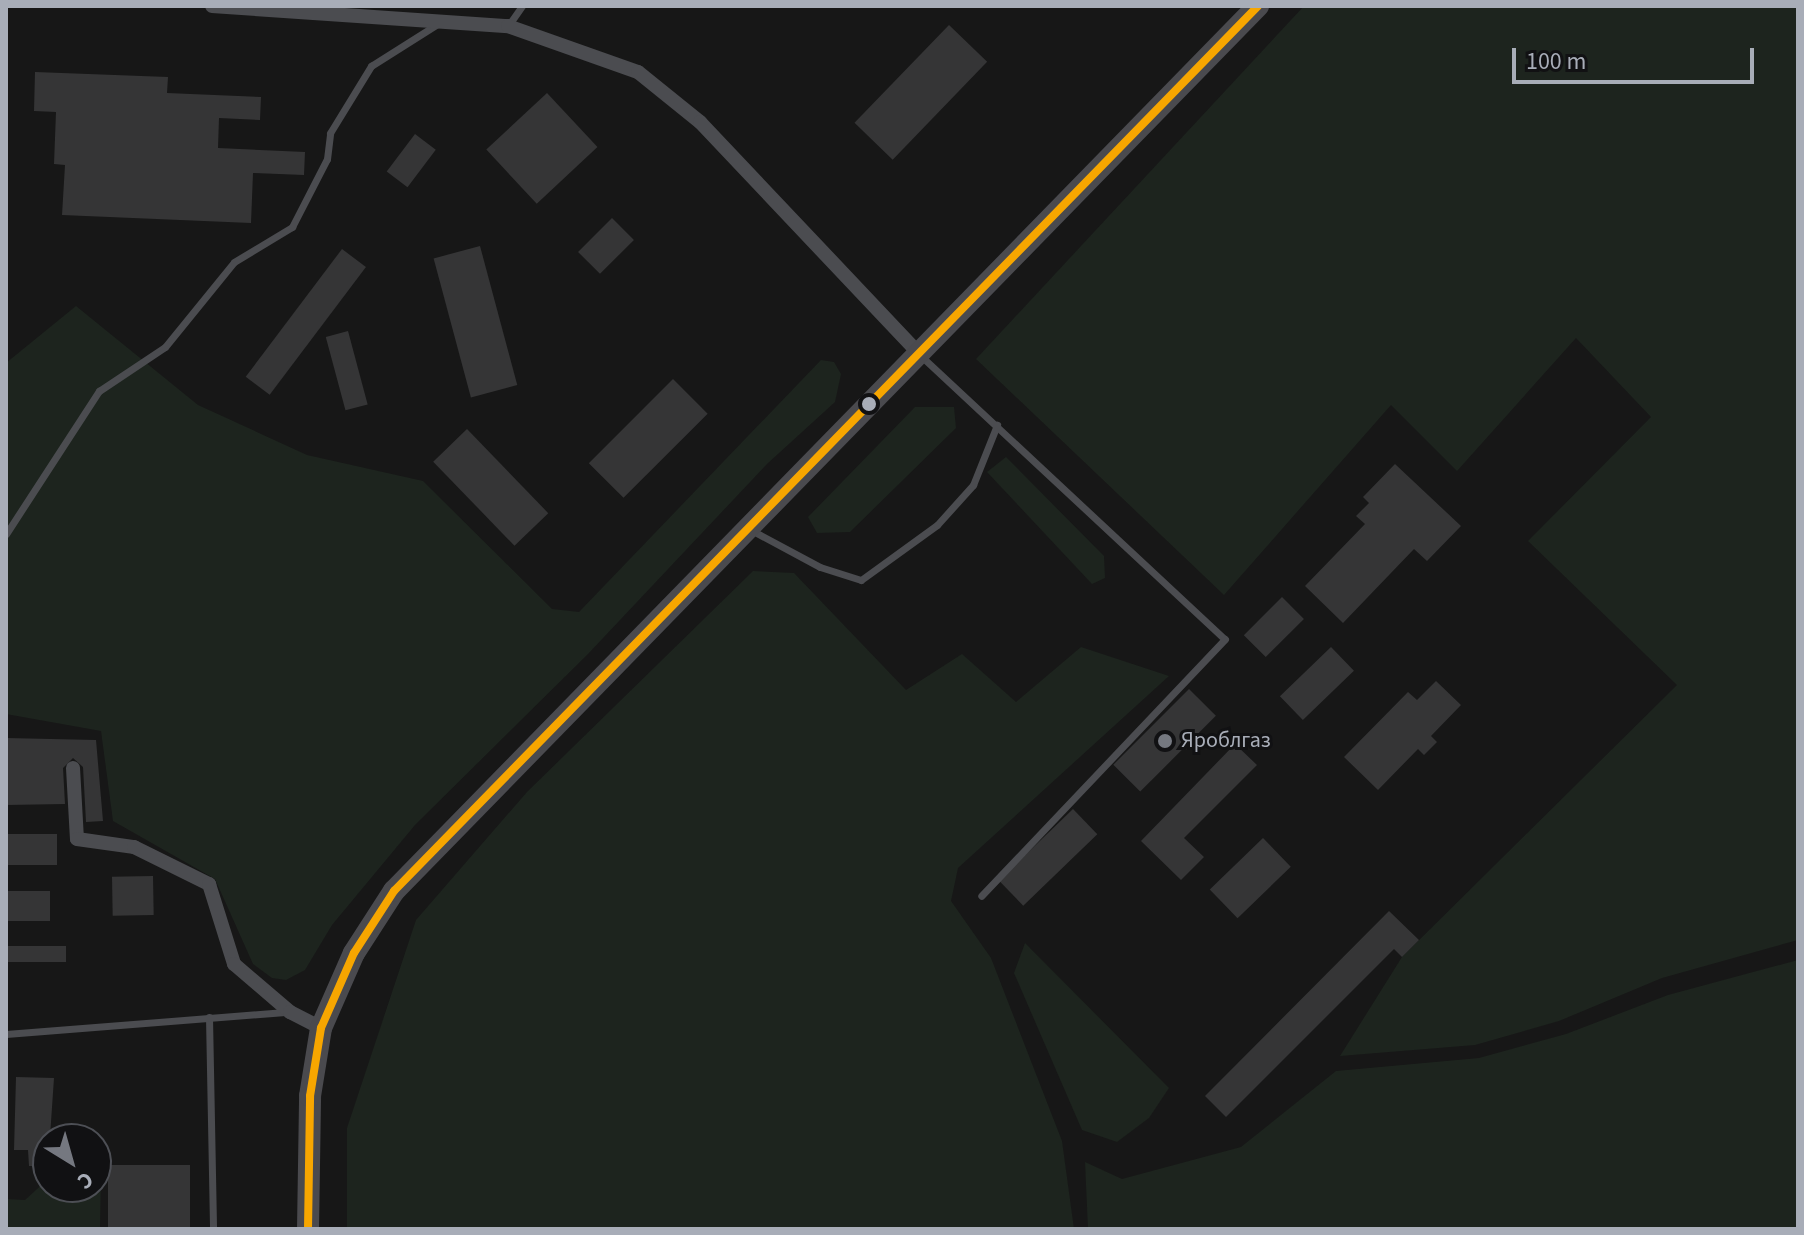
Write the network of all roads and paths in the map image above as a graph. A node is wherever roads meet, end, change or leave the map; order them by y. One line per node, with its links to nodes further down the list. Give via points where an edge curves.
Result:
1 (212, 6): 4 (street)
2 (522, 6): 6 (lane)
3 (1258, 6): 7 (main road)
4 (247, 7): 5 (street)
5 (441, 22): 6 (street); 10 (lane, via 371,66 330,133 327,159 292,227 234,262 165,347 99,391)
6 (508, 26): 7 (street, via 638,72 700,122)
7 (920, 355): 8 (lane); 9 (main road)
8 (997, 425): 9 (lane, via 973,485 937,525 861,580 820,567); 12 (lane, via 1225,639)
9 (748, 528): 15 (main road, via 394,891 354,953)
10 (6, 534)
11 (73, 768): 13 (street, via 77,839 134,847 209,884 234,964)
12 (981, 896)
13 (290, 1012): 14 (lane); 15 (street)
14 (209, 1017): 16 (lane); 17 (lane)
15 (321, 1028): 18 (main road, via 310,1096)
16 (6, 1034)
17 (213, 1229)
18 (308, 1229)

